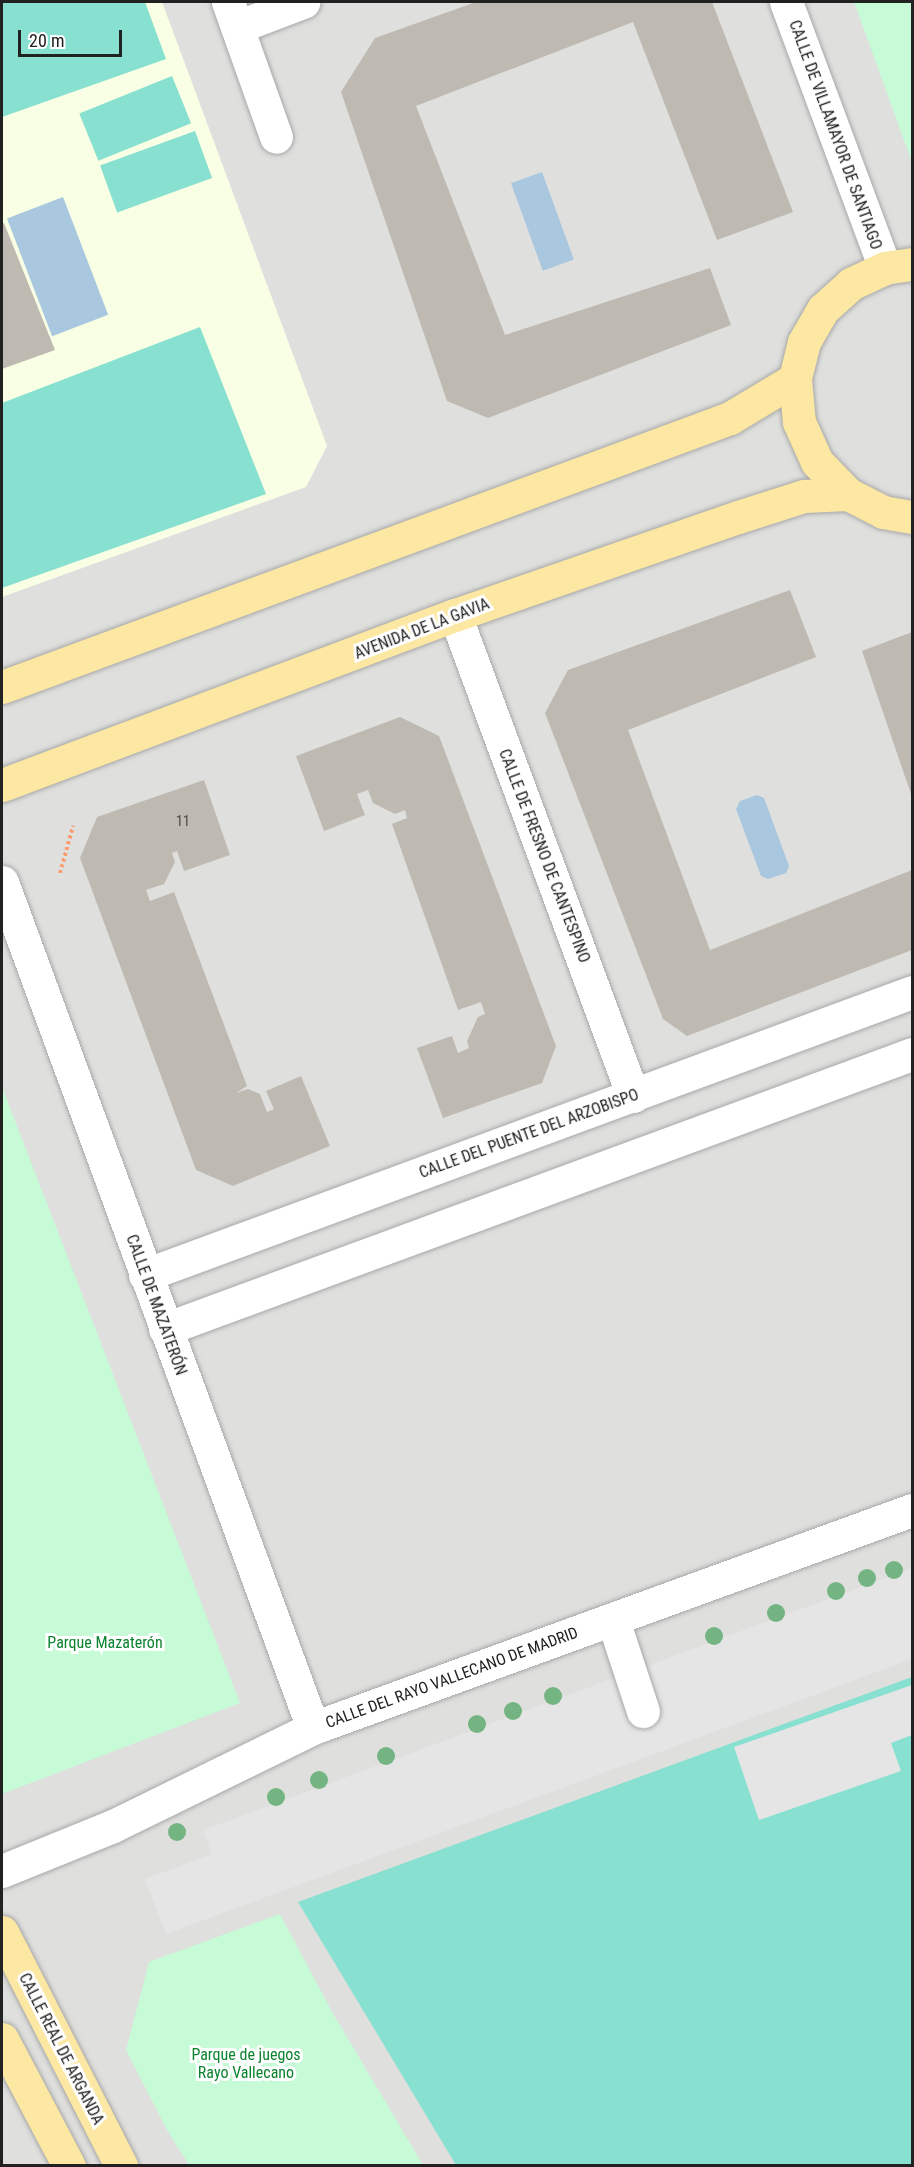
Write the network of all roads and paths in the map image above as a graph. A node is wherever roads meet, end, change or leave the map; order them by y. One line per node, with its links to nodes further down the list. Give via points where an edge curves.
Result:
1 (303, 2): 3 (street)
2 (786, 2): 5 (street, CALLE DE VILLAMAYOR DE SANTIAGO)
3 (232, 14): 4 (street)
4 (276, 137)
5 (899, 266): 6 (main road, via 850,284 823,309 804,342)
6 (795, 379): 7 (main road, via 799,422 817,462); 10 (main road, via 730,418)
7 (848, 494): 8 (main road, via 883,512); 9 (main road, AVENIDA DE LA GAVIA, via 804,496)
8 (912, 517)
9 (455, 615): 11 (main road, AVENIDA DE LA GAVIA); 17 (street, CALLE DE FRESNO DE CANTESPINO)
10 (2, 687)
11 (2, 784)
12 (73, 826): 13 (path)
13 (60, 873)
14 (2, 882): 18 (street, CALLE DE MAZATERÓN)
15 (912, 992): 17 (street, CALLE DEL PUENTE DEL ARZOBISPO)
16 (912, 1054): 19 (street)
17 (633, 1096): 18 (street, CALLE DEL PUENTE DEL ARZOBISPO)
18 (145, 1275): 19 (street, CALLE DE MAZATERÓN)
19 (165, 1329): 23 (street, CALLE DE MAZATERÓN)
20 (912, 1510): 21 (street, CALLE DEL RAYO VALLECANO DE MADRID)
21 (613, 1620): 22 (street); 23 (street, CALLE DEL RAYO VALLECANO DE MADRID)
22 (643, 1711)
23 (313, 1728): 24 (street, CALLE DEL RAYO VALLECANO DE MADRID, via 113,1826)
24 (2, 1871)
25 (2, 1932): 28 (main road, CALLE REAL DE ARGANDA)
26 (2, 2038): 27 (main road)
27 (69, 2166)
28 (122, 2166)

